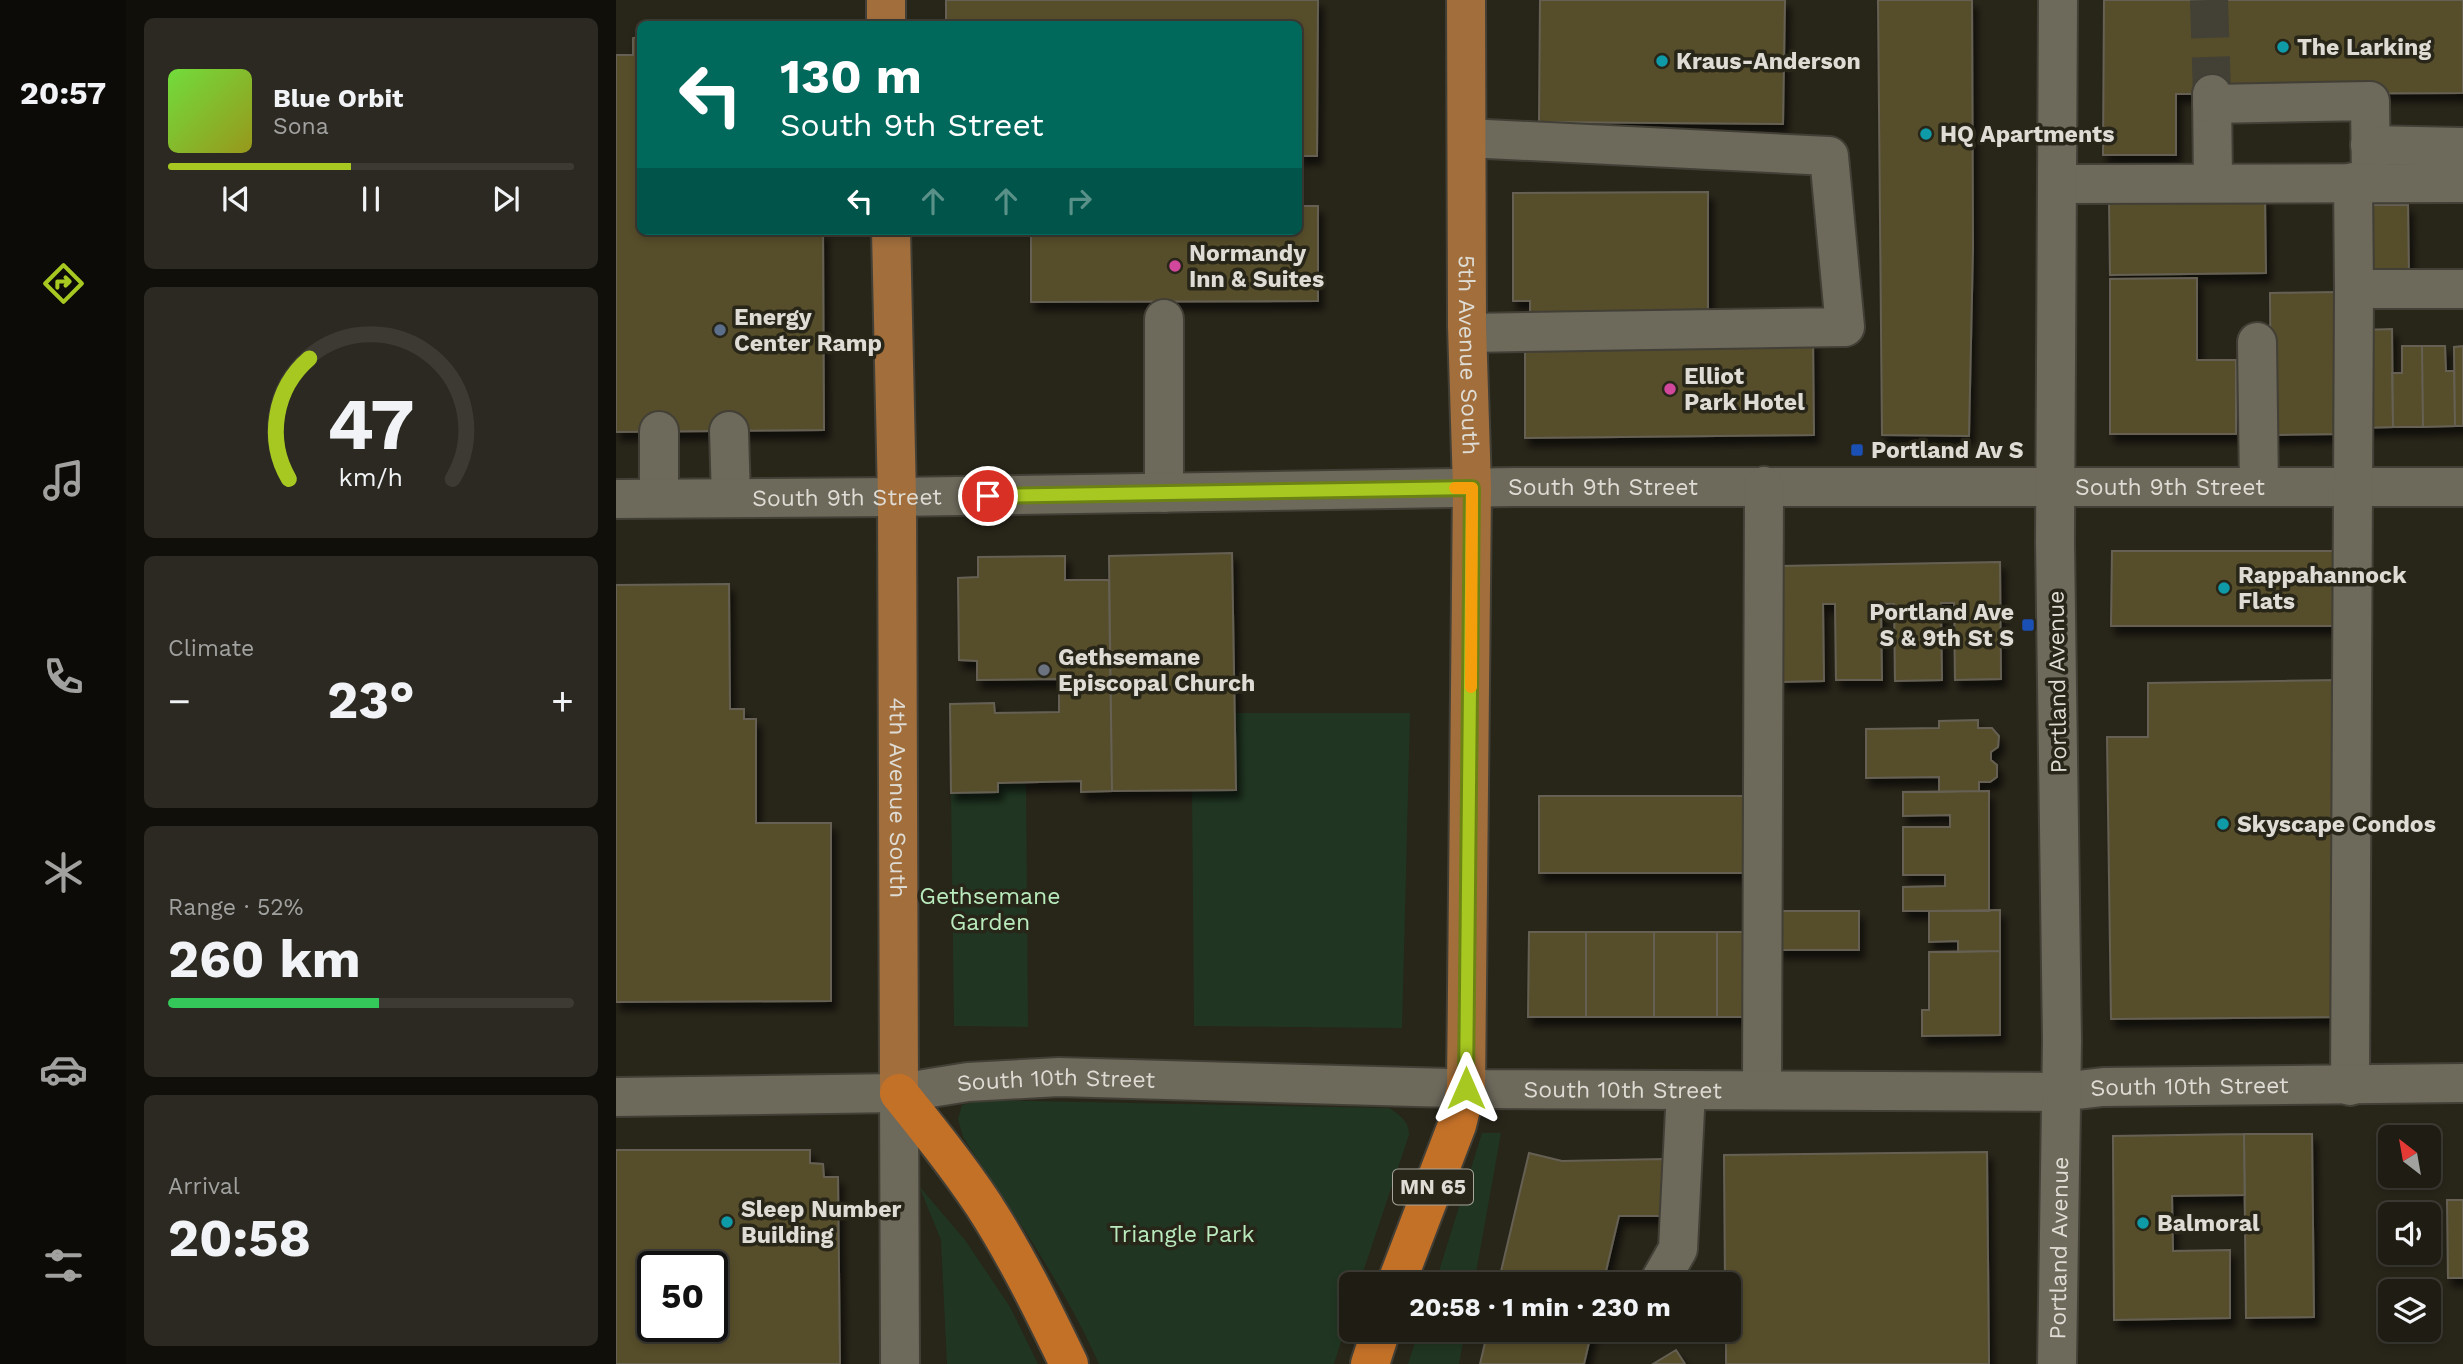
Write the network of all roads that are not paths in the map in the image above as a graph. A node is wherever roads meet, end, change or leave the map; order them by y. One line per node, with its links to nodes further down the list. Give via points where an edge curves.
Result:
1 (886, 0): 4 (main road)
2 (1466, 0): 5 (main road, 5th Avenue South)
3 (2058, 0): 10 (street, Portland Avenue)
4 (886, 21)
5 (1466, 138): 15 (main road, 5th Avenue South); 15 (street, via 1829,156 1845,327)
6 (2463, 146): 7 (street)
7 (2365, 170): 8 (street); 8 (street, via 2370,101 2212,99); 9 (street); 12 (street)
8 (2213, 182): 10 (street)
9 (2463, 183)
10 (2058, 184): 20 (street, Portland Avenue)
11 (891, 235): 26 (main road, 4th Avenue South)
12 (2354, 289): 13 (street); 22 (street)
13 (2463, 289)
14 (1164, 319): 25 (street)
15 (1468, 333): 24 (main road, 5th Avenue South)
16 (2257, 342): 21 (street)
17 (729, 430): 28 (street)
18 (659, 431): 27 (street)
19 (1764, 486): 20 (street, South 9th Street); 24 (street, South 9th Street); 34 (street)
20 (2055, 487): 21 (street, South 9th Street); 35 (street, Portland Avenue)
21 (2259, 487): 22 (street, South 9th Street)
22 (2353, 487): 23 (street, South 9th Street); 31 (street)
23 (2463, 487)
24 (1472, 488): 25 (street, South 9th Street); 32 (main road, 5th Avenue South)
25 (1164, 493): 26 (street, South 9th Street)
26 (897, 497): 28 (street, South 9th Street); 36 (main road, 4th Avenue South)
27 (659, 498): 28 (street, South 9th Street); 29 (street, South 9th Street)
28 (731, 498)
29 (616, 499)
30 (2463, 1083): 31 (street, South 10th Street)
31 (2350, 1086): 35 (street, South 10th Street, via 2103,1087)
32 (1466, 1088): 33 (street, South 10th Street); 36 (street, South 10th Street, via 1059,1077 968,1082); 38 (highway, MN 65, via 1457,1125)
33 (1686, 1090): 34 (street, South 10th Street); 39 (street, via 1678,1249)
34 (1762, 1090): 35 (street, South 10th Street)
35 (2060, 1092): 44 (street, Portland Avenue)
36 (899, 1093): 37 (street, South 10th Street); 41 (street, 4th Avenue South); 42 (highway, via 983,1205 1040,1303)
37 (616, 1097)
38 (1401, 1272)
39 (1665, 1272)
40 (1377, 1342): 43 (highway)
41 (900, 1364)
42 (1069, 1364)
43 (1370, 1364)
44 (2056, 1364)

